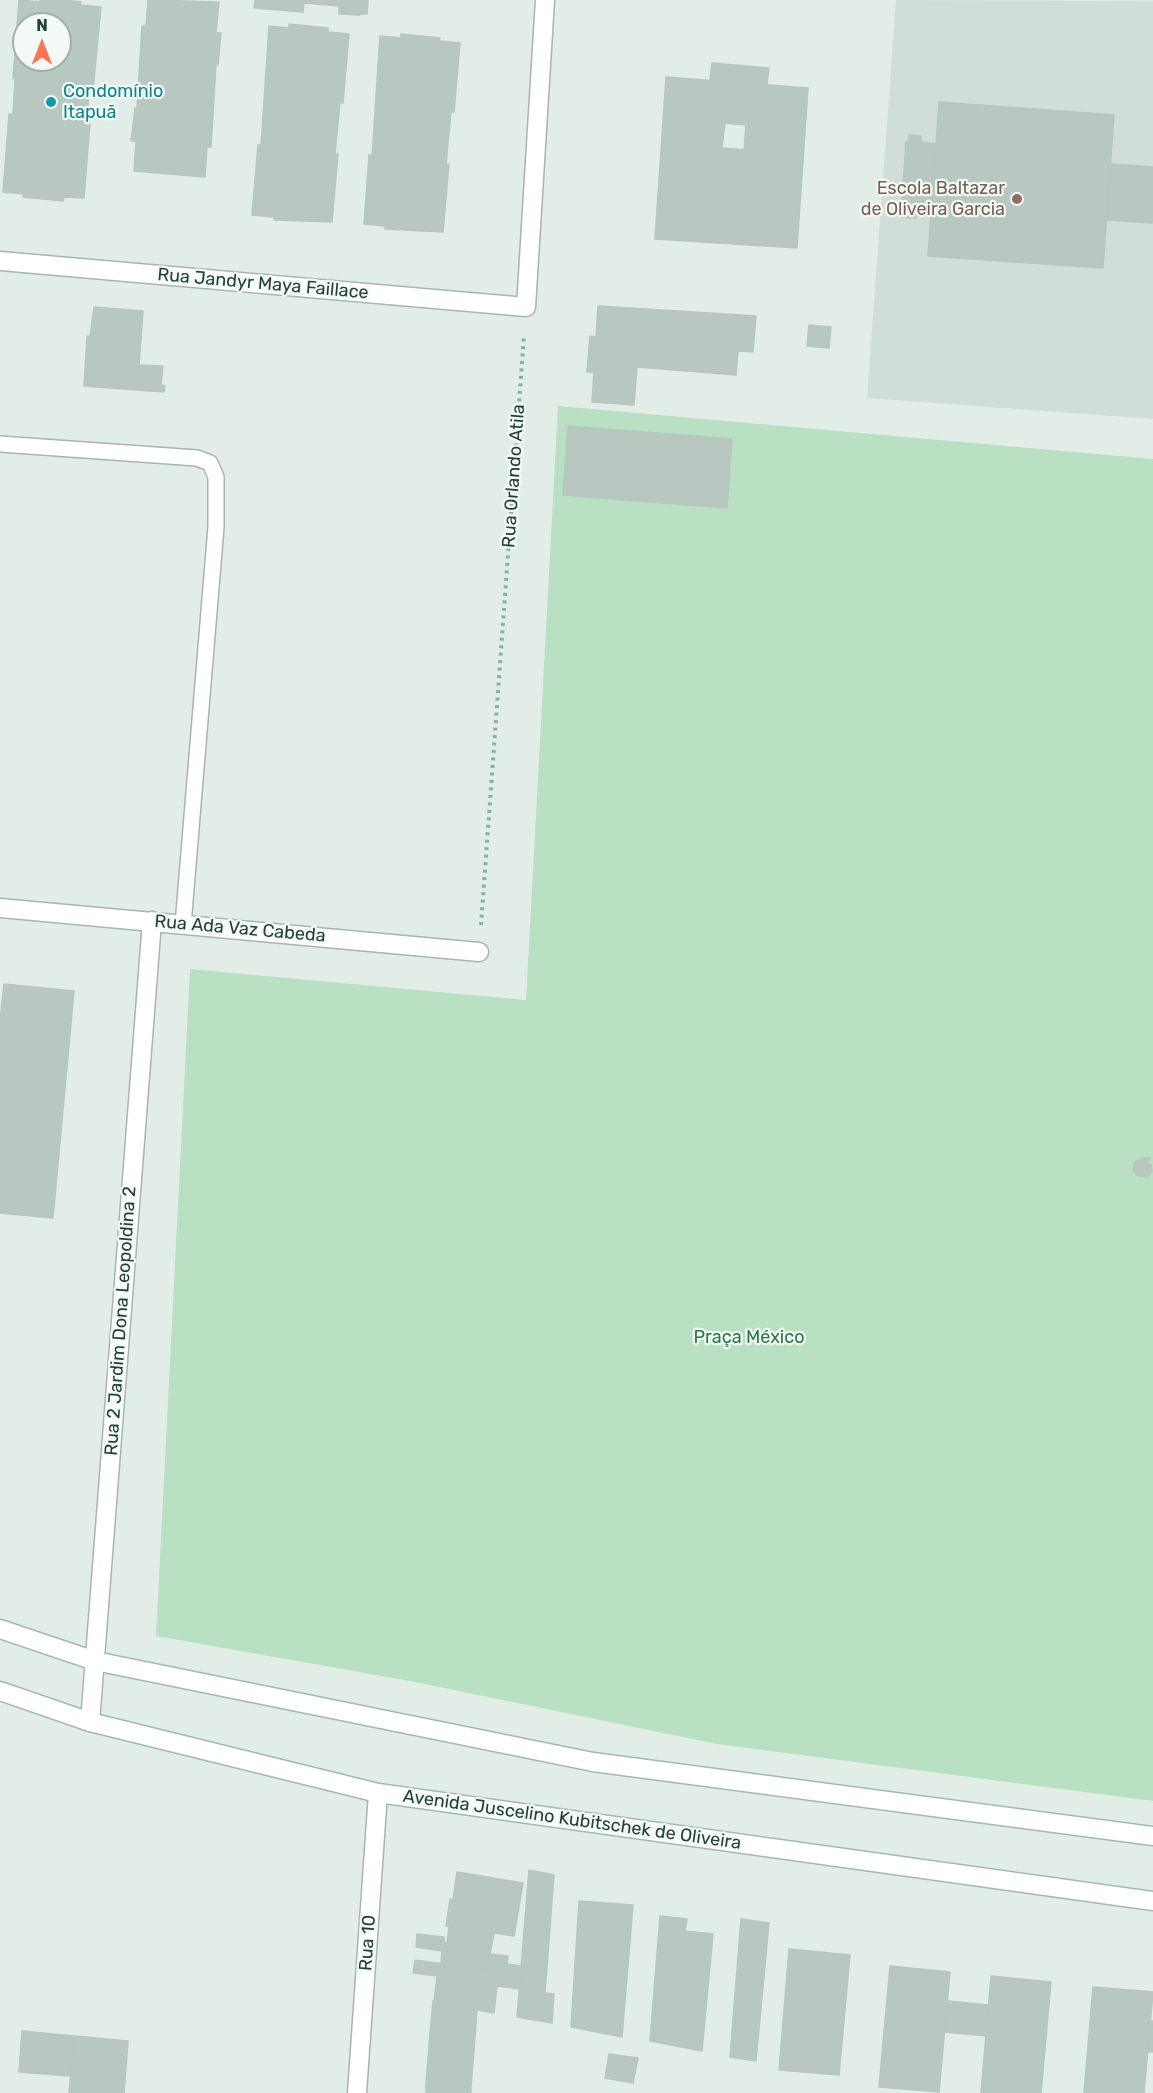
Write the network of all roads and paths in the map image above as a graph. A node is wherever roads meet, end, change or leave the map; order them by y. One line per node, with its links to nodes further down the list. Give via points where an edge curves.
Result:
1 (545, 0): 3 (street)
2 (0, 261): 3 (street, Rua Jandyr Maya Faillace)
3 (526, 307): 8 (path, Rua Orlando Atila)
4 (0, 444): 7 (lane, via 197,458 210,463 216,477 216,527)
5 (0, 908): 6 (street, Rua Ada Vaz Cabeda)
6 (152, 921): 7 (street, Rua Ada Vaz Cabeda); 10 (street, Rua 2 Jardim Dona Leopoldina 2)
7 (183, 925): 8 (street, Rua Ada Vaz Cabeda)
8 (479, 952)
9 (0, 1629): 10 (street)
10 (95, 1661): 12 (street, Rua 2 Jardim Dona Leopoldina 2); 14 (street, via 592,1761)
11 (0, 1692): 12 (street, Avenida Juscelino Kubitschek de Oliveira)
12 (90, 1722): 13 (street, Avenida Juscelino Kubitschek de Oliveira)
13 (378, 1793): 15 (street, Avenida Juscelino Kubitschek de Oliveira); 16 (street, Rua 10)
14 (1153, 1836)
15 (1153, 1901)
16 (357, 2093)

